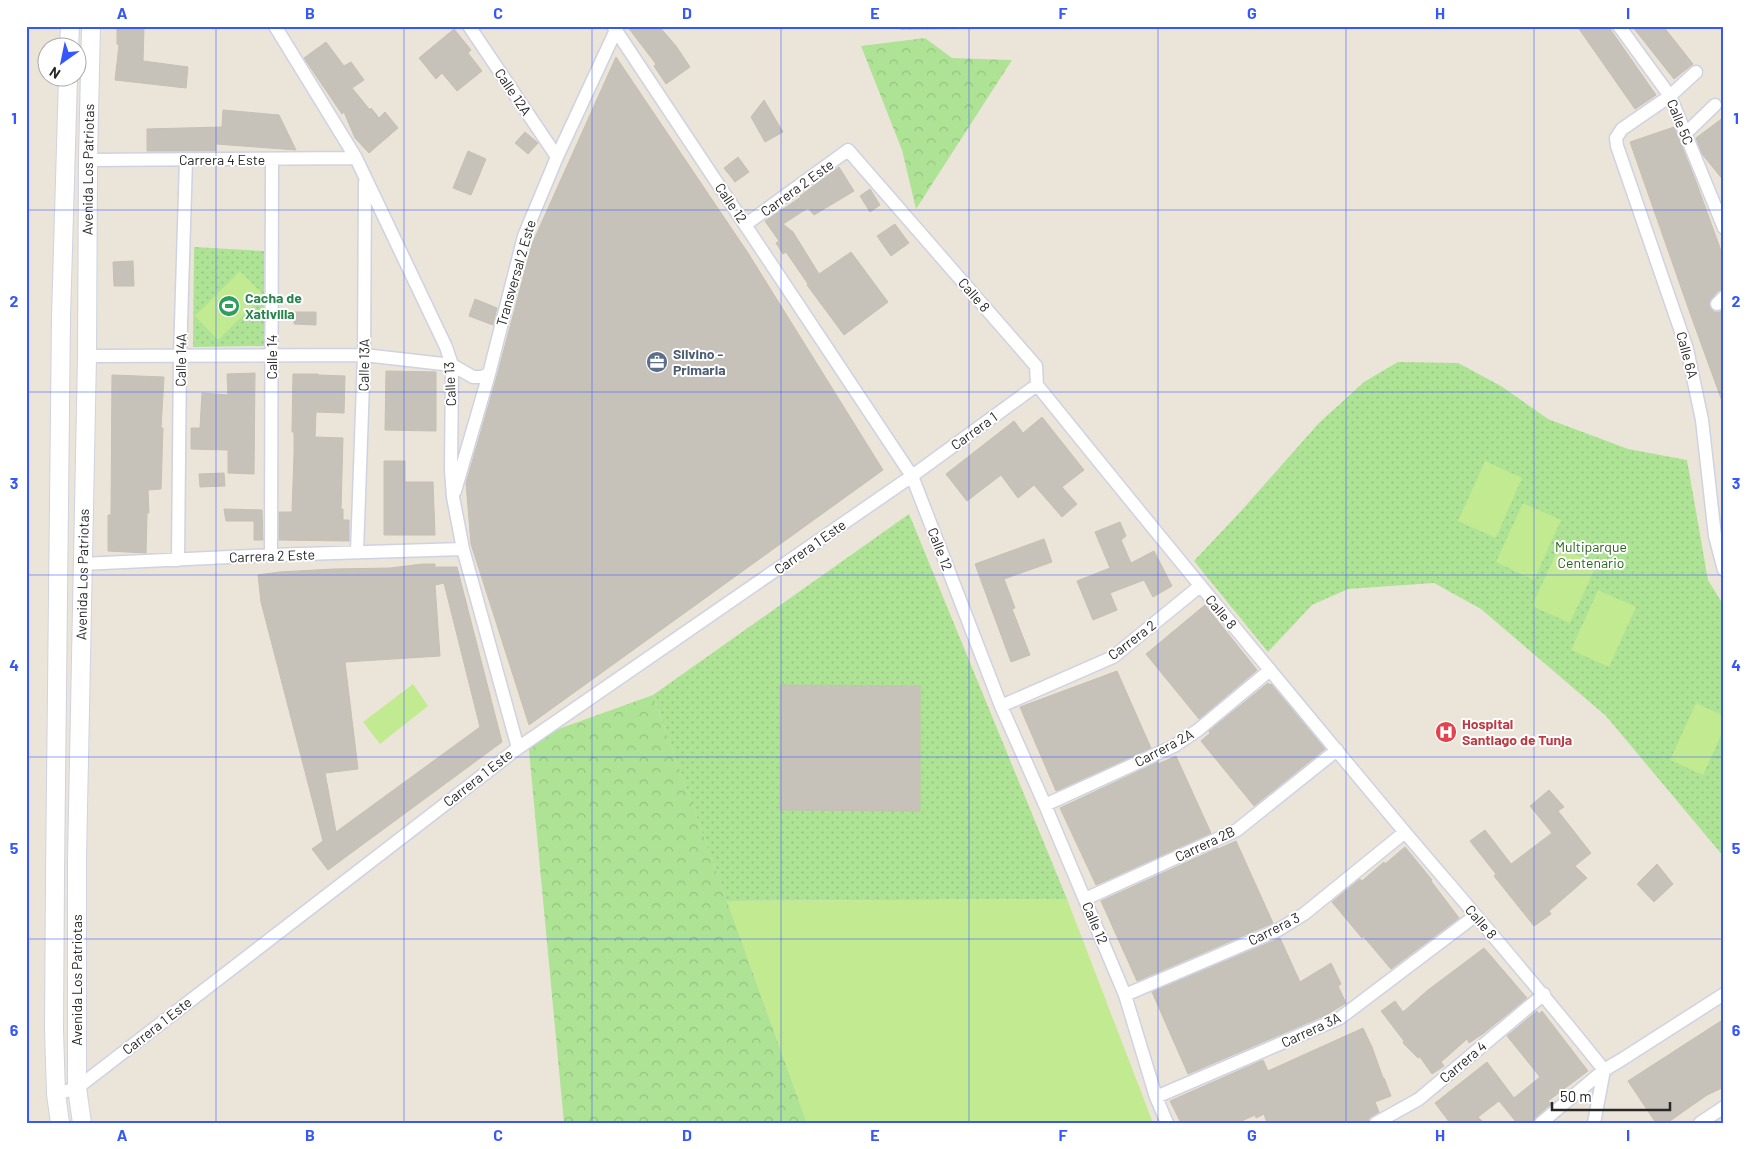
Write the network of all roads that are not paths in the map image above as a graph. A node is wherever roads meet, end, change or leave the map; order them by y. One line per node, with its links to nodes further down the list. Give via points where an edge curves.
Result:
1 (91, 26): 15 (main road, Avenida Los Patriotas)
2 (275, 26): 13 (street, Calle 13)
3 (469, 26): 12 (street, Calle 12A)
4 (1619, 26): 8 (street, Calle 5C)
5 (615, 28): 12 (street, Transversal 2 Este); 18 (street, Calle 12)
6 (1696, 72): 8 (street)
7 (68, 88): 28 (main road, Avenida Los Patriotas)
8 (1670, 96): 10 (street, Calle 5C); 31 (street, Calle 6A, via 1622,129 1616,138 1687,349)
9 (1715, 105): 10 (street)
10 (1685, 134): 19 (street, Calle 5C)
11 (848, 150): 18 (street, Carrera 2 Este); 26 (street, Calle 8, via 1036,366)
12 (557, 157): 25 (street, Transversal 2 Este, via 524,236)
13 (356, 158): 14 (street, Carrera 4 Este); 17 (street, Calle 13)
14 (272, 159): 16 (street, Carrera 4 Este); 20 (street, Calle 14)
15 (88, 160): 16 (street, Carrera 4 Este); 21 (main road, Avenida Los Patriotas)
16 (186, 160): 22 (street, Calle 14A)
17 (366, 178): 23 (street, Calle 13A); 24 (street, Calle 13, via 440,332)
18 (746, 225): 29 (street, Calle 12)
19 (1724, 228)
20 (272, 355): 22 (street); 23 (street); 34 (street, Calle 14)
21 (87, 356): 22 (street); 27 (main road, Avenida Los Patriotas)
22 (180, 356): 35 (street, Calle 14A)
23 (364, 356): 24 (street); 33 (street, Calle 13A)
24 (452, 365): 25 (street, via 473,377); 30 (street, Calle 13, via 450,470)
25 (489, 374): 30 (street, Transversal 2 Este)
26 (1037, 386): 29 (street, Carrera 1); 38 (street, Calle 8)
27 (84, 454): 28 (main road); 36 (main road, Avenida Los Patriotas)
28 (60, 455): 52 (main road, Avenida Los Patriotas)
29 (912, 476): 40 (street, Calle 12); 41 (street, Carrera 1 Este)
30 (453, 497): 32 (street, Calle 13)
31 (1720, 533): 37 (street, Calle 6A)
32 (463, 549): 33 (street, Carrera 2 Este); 41 (street, Calle 13)
33 (357, 552): 34 (street, Carrera 2 Este)
34 (271, 555): 35 (street, Carrera 2 Este)
35 (178, 560): 36 (street, Carrera 2 Este)
36 (82, 564): 51 (main road, Avenida Los Patriotas)
37 (1724, 570)
38 (1200, 586): 39 (street, Calle 8); 40 (street, Carrera 2, via 1113,657)
39 (1270, 670): 42 (street, Calle 8); 43 (street, Carrera 2A, via 1174,746)
40 (1001, 706): 43 (street, Calle 12)
41 (518, 748): 51 (street, Carrera 1 Este)
42 (1337, 750): 44 (street, Calle 8); 45 (street, Carrera 2B, via 1237,830)
43 (1045, 805): 45 (street, Calle 12)
44 (1405, 832): 46 (street, Calle 8); 49 (street, Carrera 3, via 1304,914 1278,930)
45 (1085, 899): 49 (street, Calle 12)
46 (1475, 916): 47 (street, Calle 8); 53 (street, Carrera 3A, via 1340,1018)
47 (1544, 994): 50 (street, Calle 8); 59 (street, Carrera 4, via 1419,1099)
48 (1724, 994): 50 (street)
49 (1125, 996): 53 (street, Calle 12)
50 (1604, 1070): 55 (street); 60 (street)
51 (76, 1088): 52 (street, Carrera 1 Este); 57 (main road, Avenida Los Patriotas)
52 (56, 1094): 56 (main road, Avenida Los Patriotas)
53 (1156, 1097): 58 (street, Calle 12)
54 (1724, 1107): 61 (street)
55 (1595, 1122)
56 (60, 1123)
57 (82, 1123)
58 (1167, 1123)
59 (1376, 1123)
60 (1541, 1123)
61 (1700, 1123)

